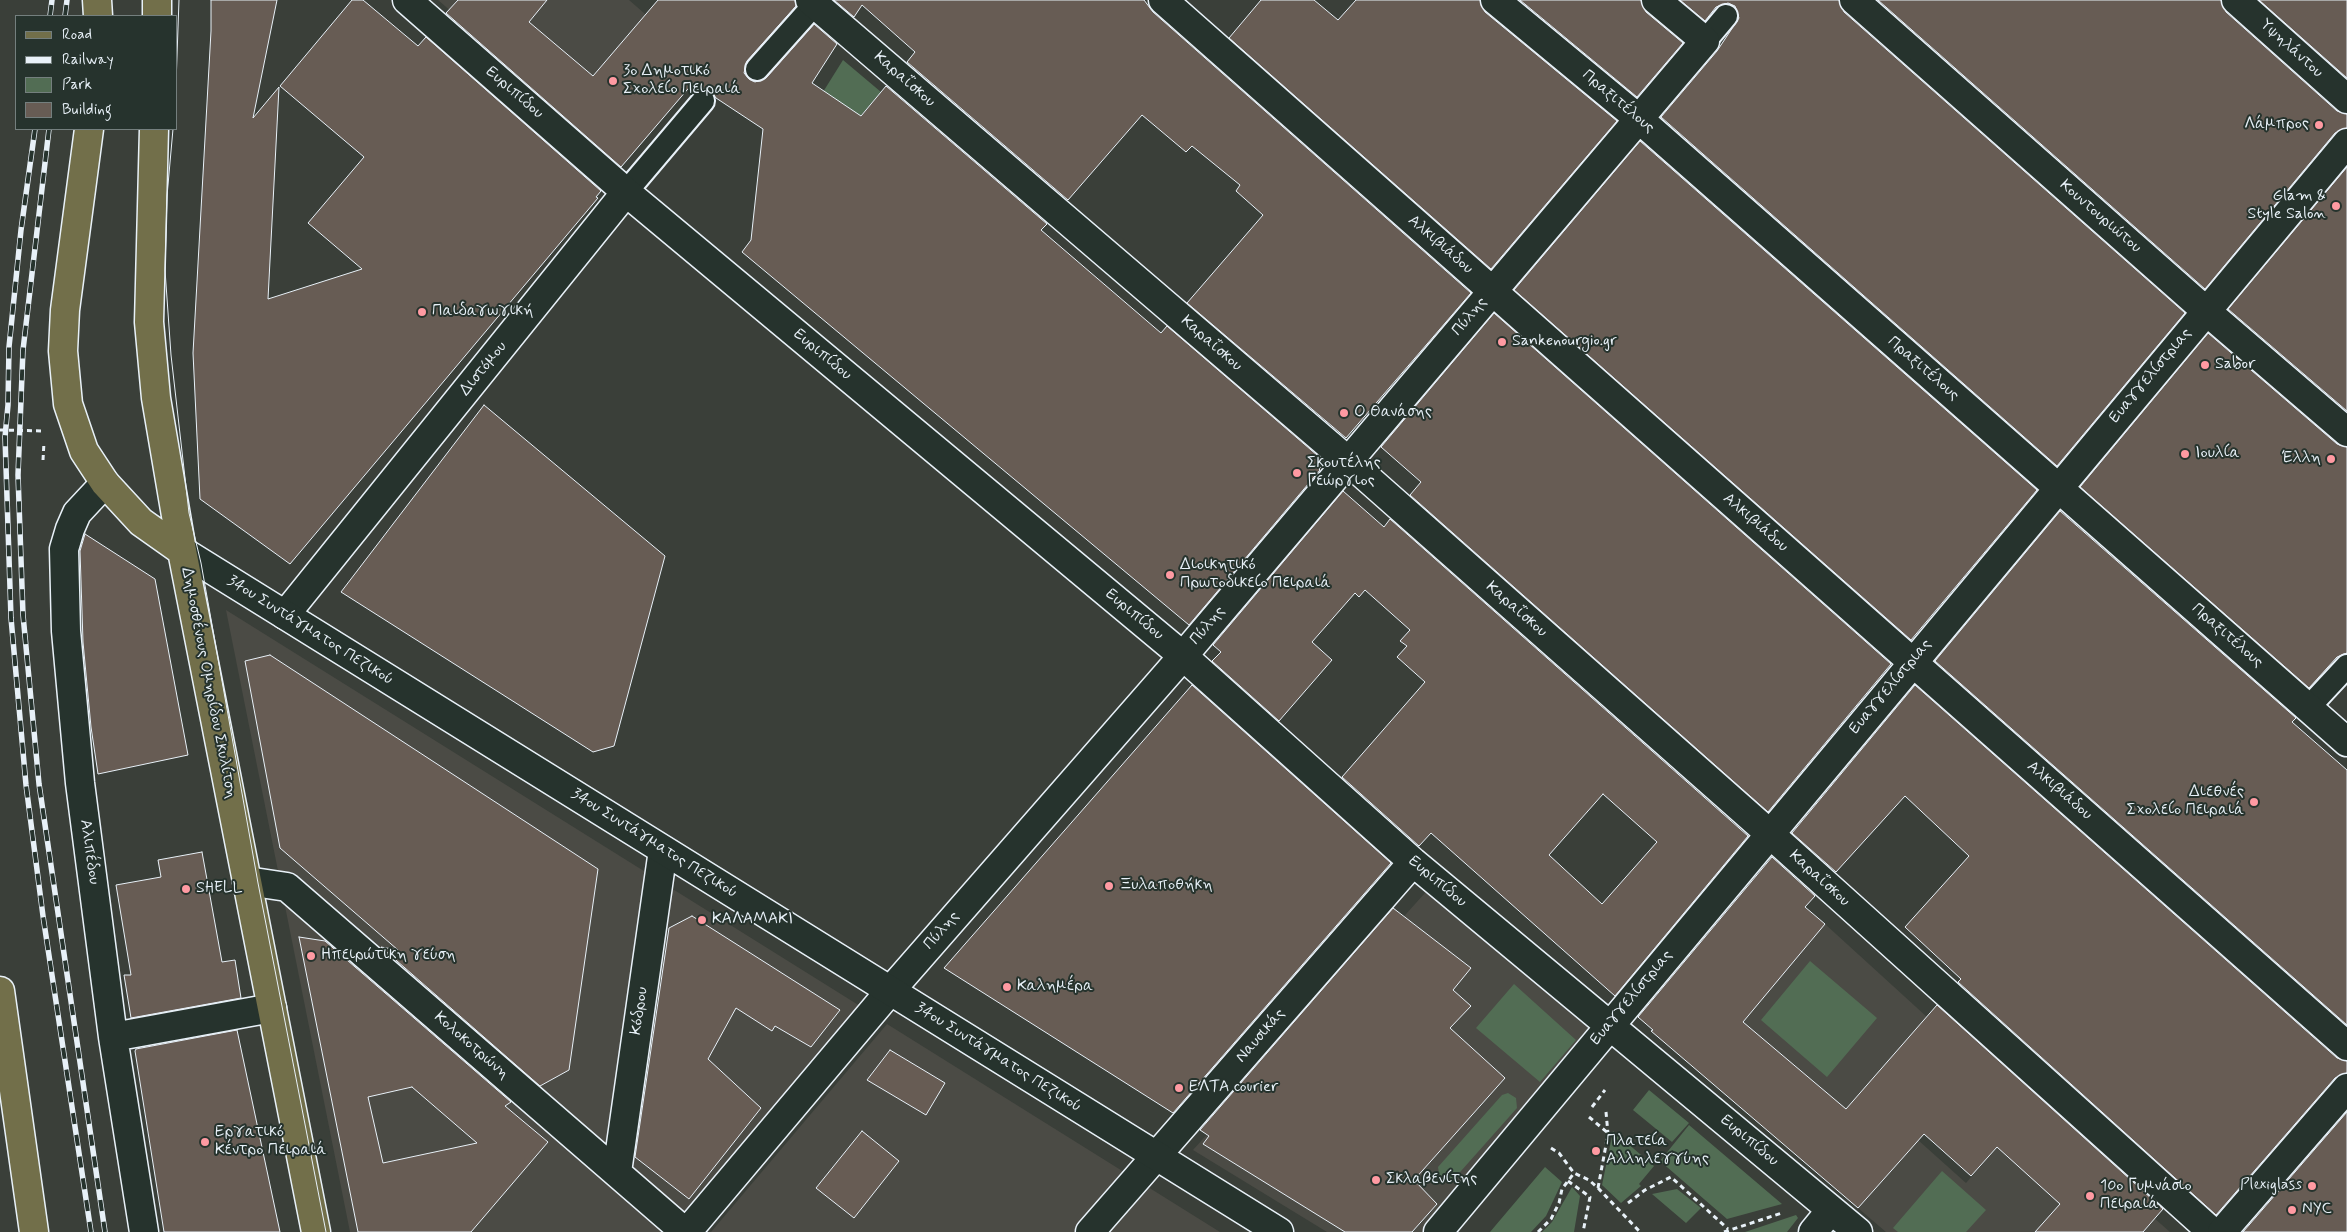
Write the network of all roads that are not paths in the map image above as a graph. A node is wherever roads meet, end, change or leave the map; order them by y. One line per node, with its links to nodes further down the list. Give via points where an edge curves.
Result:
1 (97, 0): 10 (main road)
2 (157, 0): 11 (main road)
3 (407, 0): 21 (street, Ευριπίδου)
4 (1163, 0): 22 (street, Αλκιβιάδου)
5 (1495, 0): 17 (street, Πραξιτέλους)
6 (1656, 0): 13 (street)
7 (1854, 0): 23 (street, Κουντουριώτου)
8 (2236, 0): 15 (street, Υψηλάντου)
9 (812, 2): 14 (lane); 25 (street, Καραΐσκου)
10 (98, 15)
11 (157, 15)
12 (1726, 16): 13 (lane, Πύλης)
13 (1705, 41): 17 (street, Πύλης)
14 (757, 69)
15 (2347, 99)
16 (703, 101): 21 (lane, Διστόμου)
17 (1639, 119): 22 (street, Πύλης); 27 (street, Πραξιτέλους)
18 (89, 130): 26 (main road, via 70,260 63,351 68,404 75,427 91,463)
19 (154, 130): 28 (main road, Δημοσθένους Ομηρίδου Σκυλίτση, via 149,330 156,398)
20 (2347, 143): 23 (street, Ευαγγελίστριας)
21 (626, 192): 29 (street, Διστόμου); 30 (street, Ευριπίδου)
22 (1492, 291): 25 (street, Πύλης); 31 (street, Αλκιβιάδου)
23 (2205, 310): 24 (street, Κουντουριώτου); 27 (street, Ευαγγελίστριας)
24 (2347, 432)
25 (1348, 461): 30 (street, Πύλης); 35 (street, Καραΐσκου)
26 (105, 483): 28 (main road, via 141,522); 43 (street, Αλιπέδου, via 77,513 64,549 63,574 80,783)
27 (2058, 487): 31 (street, Ευαγγελίστριας); 33 (street, Πραξιτέλους)
28 (182, 551): 29 (street, 34ου Συντάγματος Πεζικού); 38 (main road, Δημοσθένους Ομηρίδου Σκυλίτση)
29 (285, 615): 36 (street, 34ου Συντάγματος Πεζικού)
30 (1183, 656): 37 (street, Ευριπίδου); 39 (street, Πύλης)
31 (1912, 662): 35 (street, Ευαγγελίστριας); 44 (street, Αλκιβιάδου)
32 (2347, 666): 33 (lane)
33 (2308, 708): 34 (street, Πραξιτέλους)
34 (2347, 742)
35 (1770, 834): 42 (street, Ευαγγελίστριας); 58 (street, Καραΐσκου)
36 (663, 850): 39 (street, 34ου Συντάγματος Πεζικού); 47 (street, Κόδρου)
37 (1413, 862): 42 (street, Ευριπίδου); 46 (street, Ναυσικάς)
38 (247, 881): 41 (main road, Δημοσθένους Ομηρίδου Σκυλίτση); 47 (street, Κολοκοτρώνη, via 287,887)
39 (890, 991): 46 (street, 34ου Συντάγματος Πεζικού); 52 (street, Πύλης)
40 (0, 992): 49 (main road)
41 (272, 1008): 43 (street); 51 (main road, Δημοσθένους Ομηρίδου Σκυλίτση)
42 (1610, 1025): 48 (street, Ευριπίδου); 55 (street, Ευαγγελίστριας)
43 (114, 1037): 50 (street, Αλιπέδου)
44 (2347, 1046)
45 (2347, 1088): 59 (street)
46 (1155, 1155): 53 (street, Ναυσικάς); 54 (street, 34ου Συντάγματος Πεζικού)
47 (616, 1172): 52 (street, Κολοκοτρώνη)
48 (1831, 1210): 56 (street); 57 (street, Ευριπίδου)
49 (34, 1232)
50 (144, 1232)
51 (316, 1232)
52 (686, 1232)
53 (1090, 1232)
54 (1279, 1232)
55 (1438, 1232)
56 (1813, 1232)
57 (1858, 1232)
58 (2212, 1232)
59 (2222, 1232)

